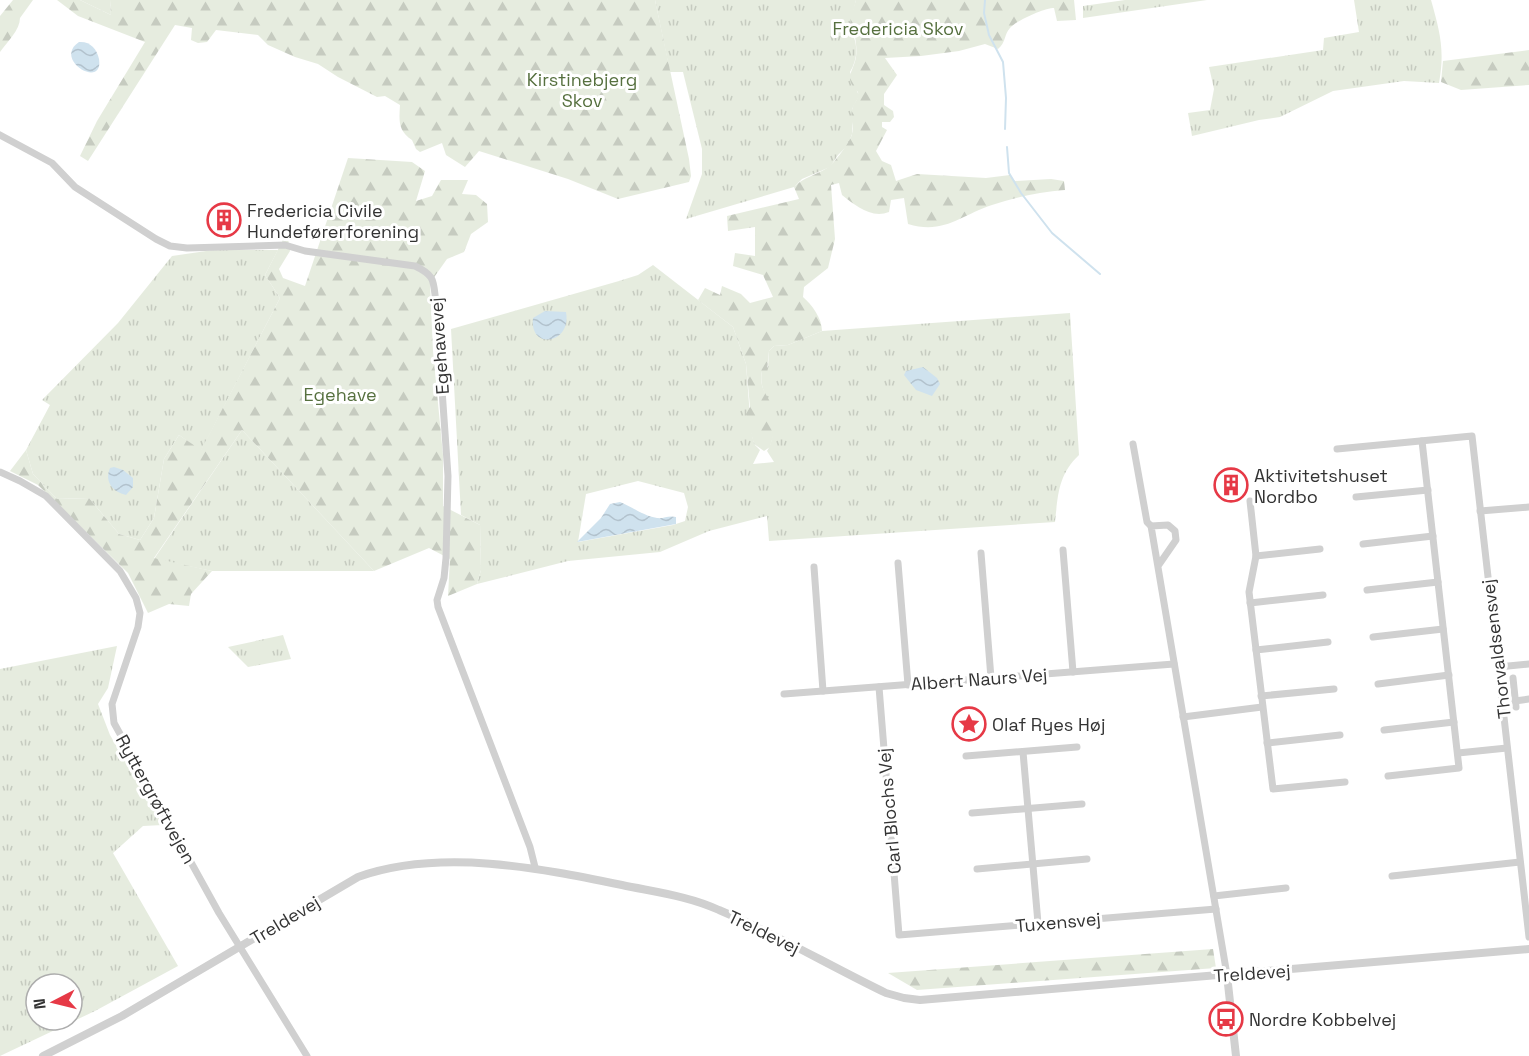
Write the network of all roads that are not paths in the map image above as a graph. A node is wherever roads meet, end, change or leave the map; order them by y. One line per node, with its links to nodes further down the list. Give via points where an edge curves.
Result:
1 (0, 135): 65 (street, Egehavevej, via 52,163 75,187 170,246 285,245 415,266 429,272 436,303 448,476 446,558 438,606)
2 (1422, 441): 4 (street); 6 (street); 10 (street, Thorvaldsensvej, via 1472,436)
3 (1133, 444): 11 (street, via 1147,522)
4 (1337, 449)
5 (0, 472): 75 (street, Ryttergrøftvejen, via 46,496 120,571 136,598 140,612 138,627 112,704 114,723)
6 (1428, 489): 7 (street); 12 (street)
7 (1356, 497)
8 (1250, 501): 19 (street)
9 (1529, 507): 10 (street)
10 (1480, 512): 33 (street, Thorvaldsensvej)
11 (1151, 526): 21 (street); 21 (street, via 1168,525 1176,535)
12 (1433, 536): 14 (street); 23 (street)
13 (1309, 541): 17 (street)
14 (1364, 544)
15 (1320, 549): 17 (street)
16 (1063, 550): 34 (street)
17 (1310, 550): 19 (street)
18 (981, 553): 36 (street)
19 (1256, 556): 26 (street)
20 (898, 563): 39 (street)
21 (1158, 566): 31 (street)
22 (814, 567): 42 (street)
23 (1438, 582): 24 (street); 27 (street)
24 (1367, 590)
25 (1323, 596): 26 (street)
26 (1250, 603): 30 (street)
27 (1443, 629): 28 (street); 35 (street)
28 (1372, 637)
29 (1328, 642): 30 (street)
30 (1256, 650): 44 (street)
31 (1174, 664): 34 (street, Albert Naurs Vej); 47 (street)
32 (1529, 664): 33 (street)
33 (1498, 667): 53 (street, Thorvaldsensvej)
34 (1073, 672): 36 (street, Albert Naurs Vej)
35 (1449, 675): 38 (street); 48 (street)
36 (991, 678): 39 (street, Albert Naurs Vej)
37 (1513, 678): 45 (street, via 1516,704)
38 (1378, 684)
39 (908, 685): 40 (street, Albert Naurs Vej)
40 (879, 687): 42 (street, Albert Naurs Vej); 73 (street, Carl Blochs Vej)
41 (1334, 689): 44 (street)
42 (823, 691): 43 (street, Albert Naurs Vej)
43 (784, 694)
44 (1261, 696): 46 (street)
45 (1529, 699)
46 (1262, 708): 47 (street); 51 (street)
47 (1183, 717): 70 (street)
48 (1454, 722): 49 (street); 55 (street)
49 (1384, 730)
50 (1340, 735): 51 (street)
51 (1267, 743): 58 (street, via 1273,789)
52 (1077, 747): 54 (street)
53 (1507, 748): 55 (street); 63 (street, Thorvaldsensvej)
54 (1023, 752): 56 (street); 60 (street)
55 (1458, 753): 57 (street, via 1460,768)
56 (966, 756)
57 (1393, 773)
58 (1345, 782)
59 (1082, 804): 60 (street)
60 (1028, 807): 61 (street); 64 (street)
61 (972, 813)
62 (1087, 859): 64 (street)
63 (1520, 862): 67 (street, Thorvaldsensvej); 68 (street)
64 (1033, 864): 66 (street); 72 (street)
65 (535, 867): 75 (street, Treldevej, via 422,863 380,869 358,877); 77 (street, Treldevej, via 710,906 878,989 904,998 940,999)
66 (977, 869)
67 (1525, 875): 74 (street, Thorvaldsensvej)
68 (1392, 876)
69 (1286, 888): 70 (street)
70 (1214, 896): 71 (street)
71 (1216, 909): 72 (street, Tuxensvej); 77 (street)
72 (1038, 923): 73 (street, Tuxensvej)
73 (899, 935)
74 (1529, 937)
75 (241, 946): 78 (street, Treldevej, via 122,1016); 79 (street, Ryttergrøftvejen)
76 (1529, 949): 77 (street, Treldevej)
77 (1227, 975): 80 (street)
78 (43, 1056)
79 (307, 1056)
80 (1236, 1056)

